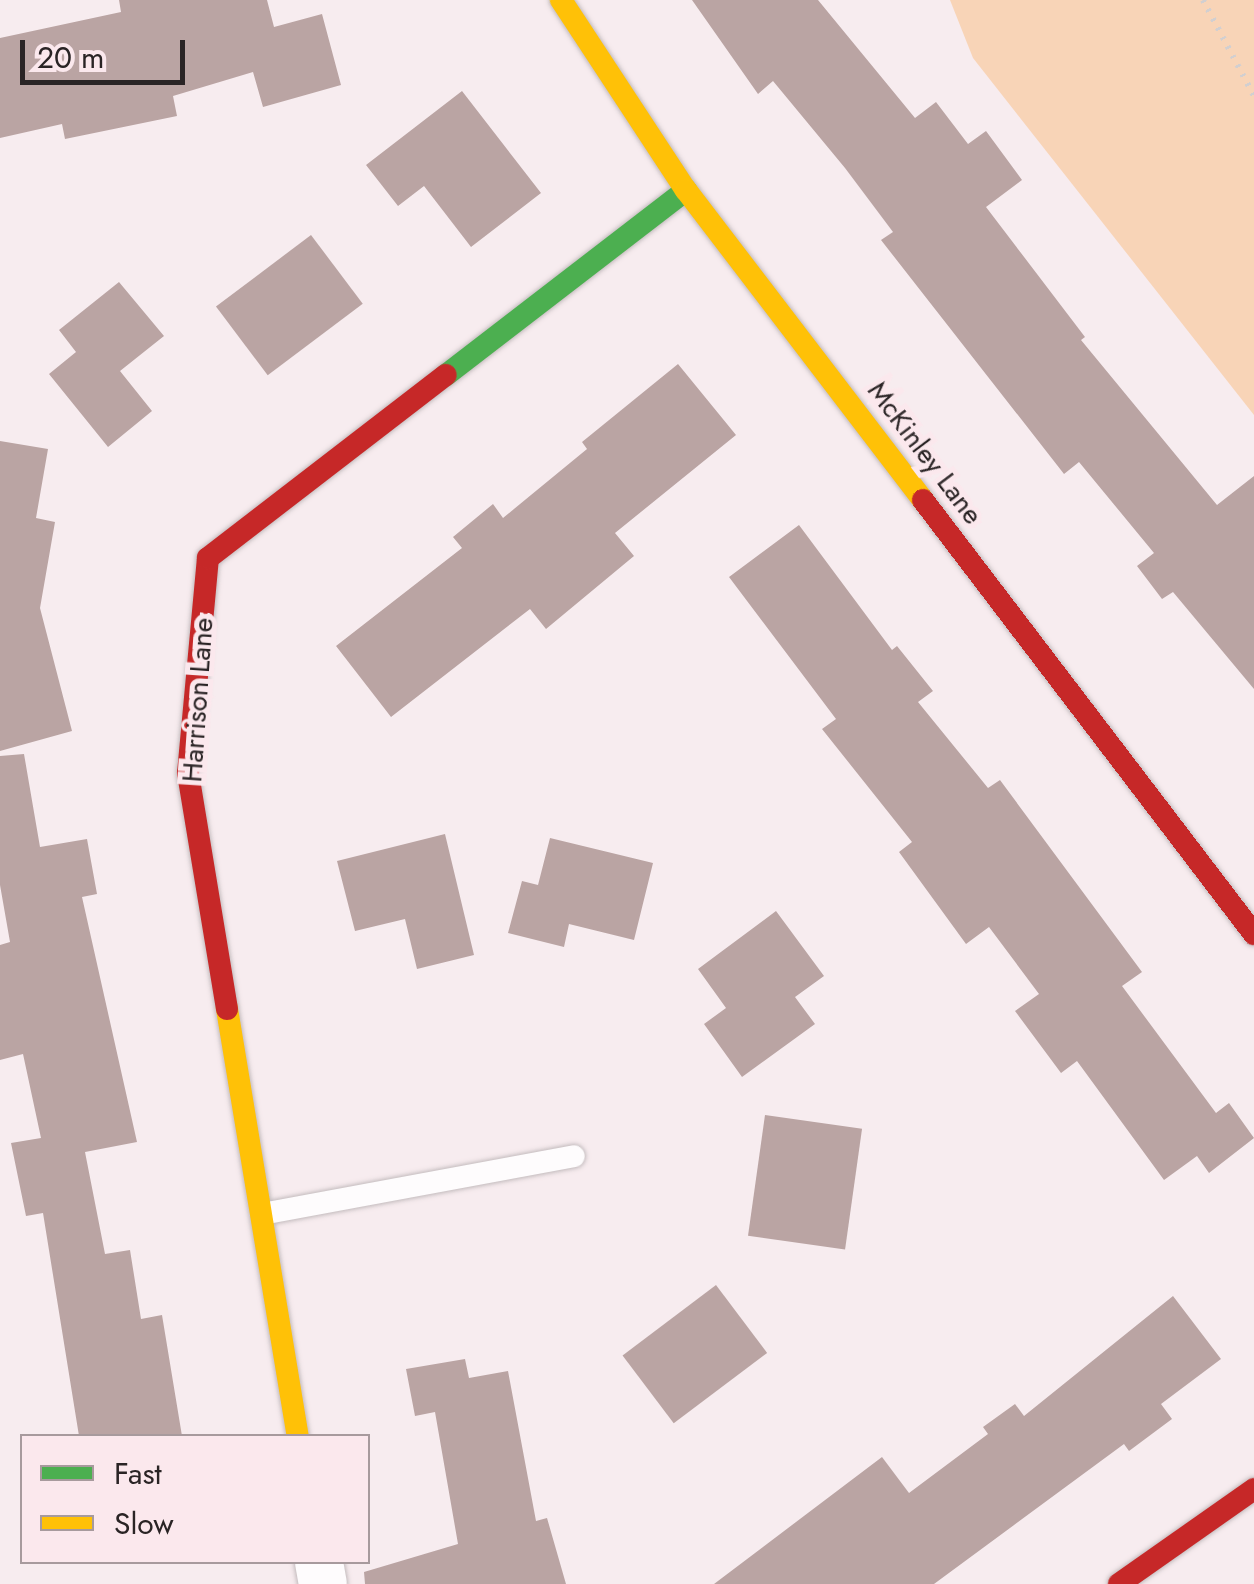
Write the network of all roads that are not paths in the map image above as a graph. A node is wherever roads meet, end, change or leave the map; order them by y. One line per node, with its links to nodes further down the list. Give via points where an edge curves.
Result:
1 (561, 0): 2 (street, McKinley Lane)
2 (686, 190): 3 (street, McKinley Lane); 5 (street, Harrison Lane, via 208,558 188,772)
3 (1254, 934)
4 (574, 1156): 5 (lane)
5 (262, 1214): 6 (street, Harrison Lane)
6 (298, 1434)
7 (1254, 1489): 8 (street)
8 (1118, 1584)

